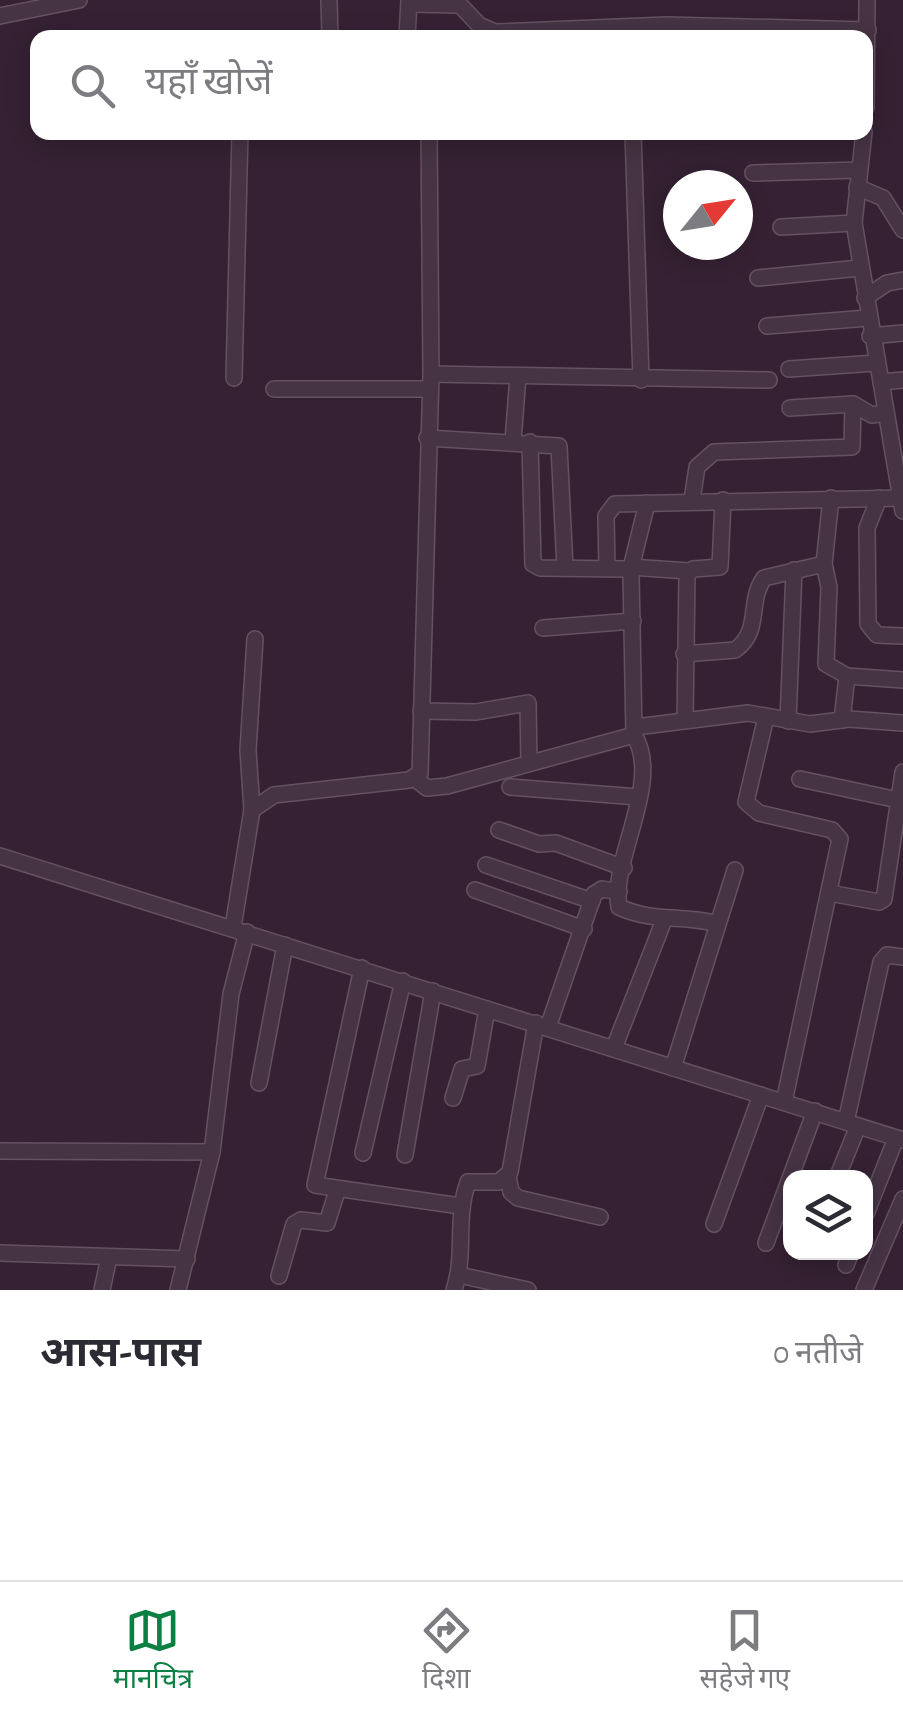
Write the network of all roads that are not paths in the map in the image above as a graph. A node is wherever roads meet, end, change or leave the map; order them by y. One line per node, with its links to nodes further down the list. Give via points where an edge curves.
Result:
1 (78, 0): 5 (street)
2 (329, 0): 6 (street)
3 (867, 0): 10 (street)
4 (409, 2): 7 (street); 8 (street, via 460,4)
5 (0, 16)
6 (330, 30)
7 (407, 30)
8 (489, 30)
9 (667, 30): 10 (street)
10 (868, 30)
11 (240, 140): 31 (street)
12 (429, 140): 35 (street)
13 (633, 140): 32 (street)
14 (863, 140): 16 (street)
15 (753, 173): 16 (street)
16 (858, 178): 17 (street); 19 (street, via 883,198)
17 (854, 223): 18 (street); 20 (street)
18 (780, 227)
19 (903, 230)
20 (860, 268): 21 (street); 23 (street)
21 (758, 278)
22 (903, 280): 23 (street)
23 (864, 298): 24 (street)
24 (868, 318): 25 (street); 27 (street)
25 (767, 326)
26 (903, 333): 27 (street)
27 (870, 336): 28 (street)
28 (876, 363): 29 (street); 36 (street)
29 (789, 369)
30 (518, 376): 32 (street); 35 (street); 42 (street)
31 (234, 378)
32 (641, 380): 33 (street)
33 (769, 380)
34 (903, 380): 36 (street)
35 (430, 381): 37 (street); 41 (street)
36 (881, 382): 40 (street)
37 (274, 389)
38 (853, 404): 39 (street); 40 (street); 46 (street, via 852,447 714,452 697,466)
39 (790, 408)
40 (893, 420): 49 (street)
41 (427, 438): 42 (street); 63 (street)
42 (513, 441): 43 (street)
43 (530, 442): 51 (street, via 554,442 562,454); 51 (street, via 533,564)
44 (831, 498): 45 (street); 47 (street); 50 (street)
45 (879, 498): 49 (street); 58 (street, via 868,520 868,624 877,635)
46 (692, 500): 47 (street); 48 (street)
47 (723, 500): 55 (street, via 720,567)
48 (646, 503): 52 (street, via 607,509); 53 (street)
49 (902, 503)
50 (824, 564): 54 (street); 61 (street, via 826,664)
51 (565, 568): 52 (street)
52 (607, 568): 53 (street)
53 (630, 570): 55 (street); 56 (street)
54 (794, 570): 60 (street, via 771,574 757,587 746,642 722,654); 67 (street)
55 (689, 571): 60 (street)
56 (633, 621): 57 (street); 69 (street)
57 (543, 628)
58 (903, 636)
59 (256, 639): 77 (street, via 248,750)
60 (684, 654): 65 (street)
61 (847, 676): 62 (street); 66 (street)
62 (903, 680)
63 (421, 711): 70 (street, via 476,712 528,703); 72 (street, via 421,766)
64 (766, 717): 65 (street); 67 (street); 85 (street, via 746,802 759,812 839,834)
65 (685, 720): 69 (street)
66 (842, 720): 67 (street); 68 (street)
67 (788, 721)
68 (903, 723)
69 (635, 731): 70 (street); 75 (street)
70 (529, 763): 72 (street, via 434,789)
71 (903, 772): 76 (street)
72 (414, 778): 77 (street, via 274,796)
73 (800, 779): 76 (street)
74 (510, 788): 75 (street)
75 (638, 797): 81 (street)
76 (898, 800): 85 (street, via 884,899)
77 (252, 810): 89 (street)
78 (499, 830): 81 (street, via 539,844 556,842)
79 (0, 856): 89 (street)
80 (486, 865): 86 (street)
81 (624, 868): 84 (street)
82 (735, 870): 88 (street)
83 (476, 890): 90 (street)
84 (619, 892): 86 (street, via 602,889); 87 (street, via 623,909)
85 (829, 893): 103 (street)
86 (592, 901): 90 (street)
87 (664, 920): 88 (street, via 682,916); 98 (street)
88 (715, 923): 99 (street)
89 (240, 929): 91 (street); 108 (street)
90 (584, 929): 97 (street)
91 (285, 945): 93 (street); 100 (street)
92 (903, 958): 105 (street, via 887,955 881,962)
93 (362, 968): 94 (street); 113 (street, via 314,1181)
94 (403, 981): 95 (street); 109 (street)
95 (433, 990): 96 (street); 110 (street)
96 (487, 1009): 97 (street); 102 (street, via 477,1066 462,1069)
97 (542, 1025): 98 (street); 112 (street)
98 (614, 1048): 99 (street)
99 (673, 1068): 101 (street)
100 (259, 1082)
101 (761, 1095): 103 (street); 118 (street)
102 (452, 1098)
103 (784, 1102): 104 (street)
104 (815, 1111): 105 (street); 119 (street)
105 (852, 1124): 106 (street); 111 (street)
106 (901, 1137): 114 (street)
107 (0, 1151): 108 (street)
108 (212, 1152): 122 (street)
109 (363, 1153)
110 (405, 1155)
111 (839, 1170)
112 (508, 1176): 116 (street, via 468,1182); 117 (street, via 518,1198)
113 (337, 1191): 116 (street); 123 (street, via 327,1223 294,1224)
114 (873, 1199)
115 (903, 1199): 128 (street)
116 (460, 1206): 124 (street)
117 (600, 1217)
118 (714, 1224)
119 (766, 1243)
120 (0, 1253): 121 (street)
121 (108, 1256): 122 (street); 125 (street)
122 (187, 1259): 126 (street)
123 (279, 1276)
124 (456, 1282): 127 (street)
125 (102, 1290)
126 (178, 1290)
127 (528, 1290)
128 (864, 1290)

